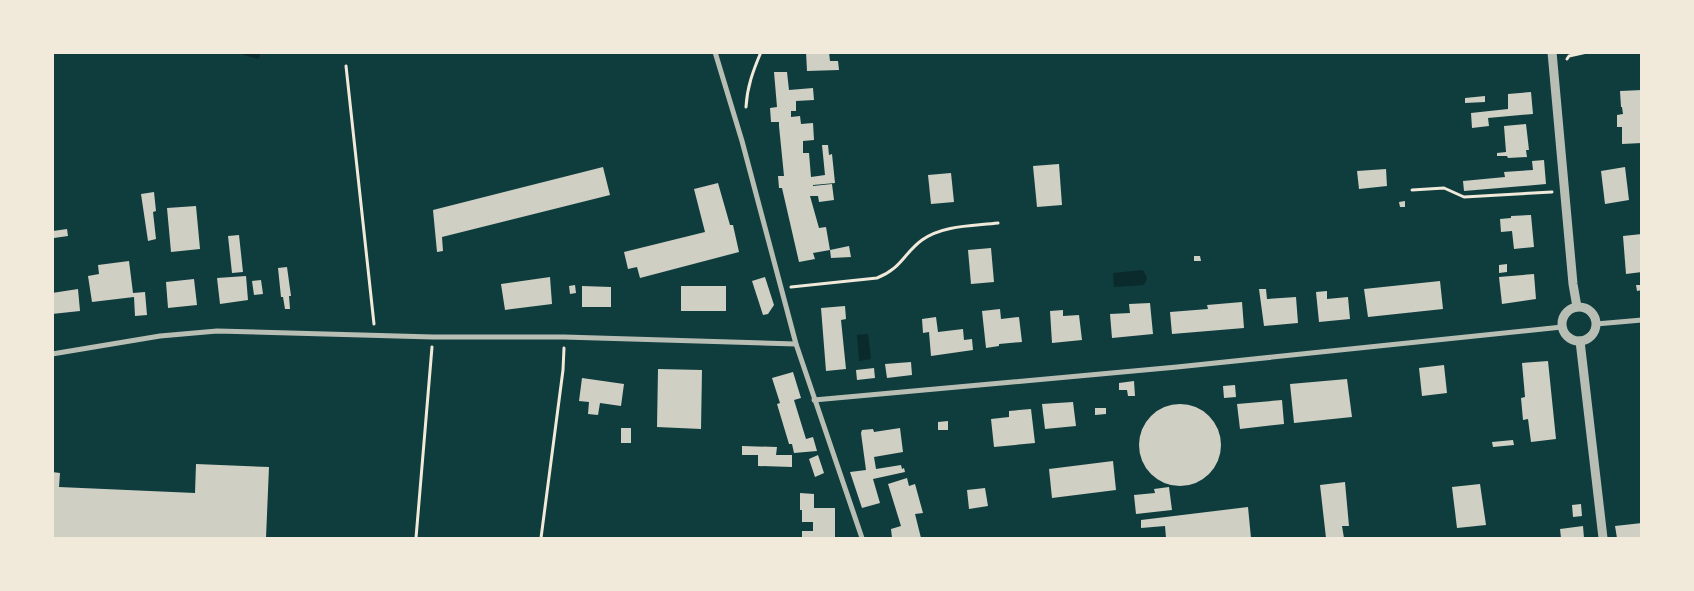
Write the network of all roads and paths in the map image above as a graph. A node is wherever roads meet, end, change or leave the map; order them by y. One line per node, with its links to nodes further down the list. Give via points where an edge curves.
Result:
1 (715, 52): 11 (street)
2 (761, 52): 7 (path, via 747,90)
3 (1552, 52): 6 (street)
4 (1587, 52): 6 (path, via 1569,56 1563,67)
5 (346, 66): 16 (path)
6 (1554, 70): 9 (street)
7 (745, 109)
8 (1412, 190): 9 (path, via 1444,188 1464,197)
9 (1565, 191): 12 (street)
10 (998, 223): 11 (path, via 934,233 911,250 888,274 877,278)
11 (781, 288): 20 (street)
12 (1577, 307): 14 (street, via 1593,313); 15 (street, via 1567,312)
13 (1642, 320): 14 (street)
14 (1596, 324): 19 (street, via 1590,338)
15 (1562, 327): 19 (street, via 1567,336); 22 (street)
16 (375, 335): 17 (street); 21 (street, via 218,331 160,336)
17 (433, 337): 18 (street); 23 (path)
18 (564, 337): 20 (street); 24 (path, via 563,370)
19 (1580, 341): 26 (street)
20 (796, 344): 22 (street)
21 (52, 354)
22 (814, 400): 25 (street)
23 (416, 538)
24 (541, 538)
25 (862, 538)
26 (1603, 538)

